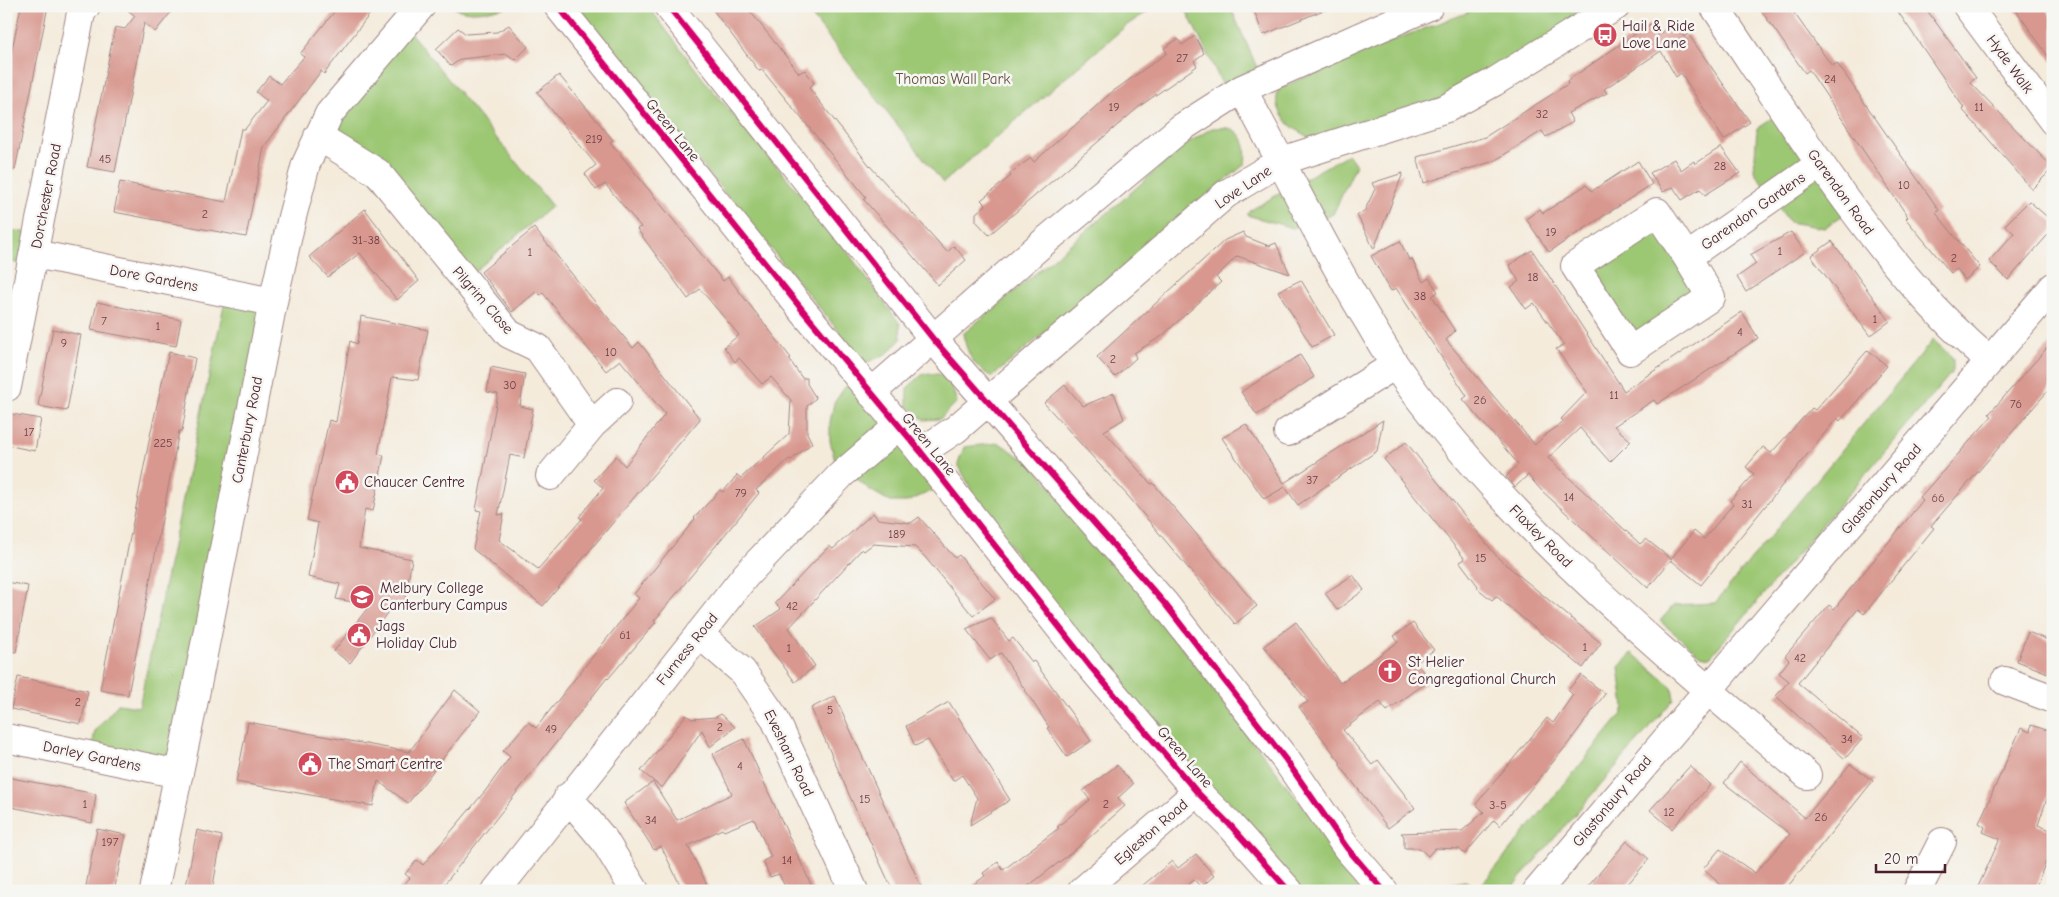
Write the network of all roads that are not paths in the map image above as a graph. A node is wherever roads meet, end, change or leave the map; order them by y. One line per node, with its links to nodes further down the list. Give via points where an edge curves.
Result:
1 (86, 6): 14 (street, Dorchester Road, via 81,13)
2 (421, 6): 11 (street, Canterbury Road, via 328,114)
3 (558, 6): 22 (street, Green Lane)
4 (668, 6): 18 (street)
5 (1429, 6): 9 (street)
6 (1616, 6): 12 (street, Love Lane, via 1447,108)
7 (1714, 6): 13 (street, Garendon Road)
8 (1968, 6): 10 (street, Hyde Walk)
9 (1242, 89): 12 (street, Flaxley Road); 18 (street, via 1181,128 1044,242)
10 (2053, 121)
11 (318, 136): 17 (street, Canterbury Road, via 306,164); 25 (street, Pilgrim Close, via 378,173 509,334 538,348)
12 (1281, 161): 20 (street, Flaxley Road, via 1347,286); 23 (street, Love Lane, via 1226,194)
13 (1820, 164): 15 (street, Garendon Gardens); 19 (street, Garendon Road, via 1922,297)
14 (35, 254): 17 (street, Dore Gardens); 21 (street, Dorchester Road)
15 (1687, 257): 15 (street, Garendon Gardens, via 1711,297 1630,351 1575,266 1657,212)
16 (2053, 287): 19 (street, Glastonbury Road)
17 (273, 302): 35 (street, Canterbury Road)
18 (934, 340): 22 (street); 23 (street)
19 (1990, 360): 32 (street, Glastonbury Road)
20 (1395, 365): 27 (street); 32 (street, Flaxley Road, via 1509,504 1579,574)
21 (7, 387)
22 (871, 393): 26 (street, Green Lane)
23 (988, 401): 28 (street, Love Lane, via 956,429); 46 (street, via 1165,604 1286,760 1347,848)
24 (618, 402): 25 (street)
25 (592, 425): 29 (street)
26 (898, 426): 28 (street, Green Lane); 30 (street, Furness Road, via 841,475 746,575)
27 (1288, 432)
28 (921, 452): 37 (street, Green Lane, via 1090,666)
29 (550, 476)
30 (699, 634): 38 (street, Furness Road); 43 (street, Evesham Road, via 742,671 774,717)
31 (2005, 681): 33 (street)
32 (1707, 689): 36 (street); 47 (street, Glastonbury Road)
33 (2053, 699)
34 (6, 738): 35 (street, Darley Gardens)
35 (179, 774): 40 (street, Canterbury Road)
36 (1807, 776)
37 (1197, 792): 44 (street, Egleston Road); 45 (street, Green Lane)
38 (568, 797): 41 (street, Furness Road); 42 (street, via 604,840)
39 (1942, 842): 48 (street)
40 (154, 891)
41 (496, 891)
42 (635, 891)
43 (854, 891)
44 (1082, 891)
45 (1289, 891)
46 (1384, 891)
47 (1537, 891)
48 (1917, 891)

